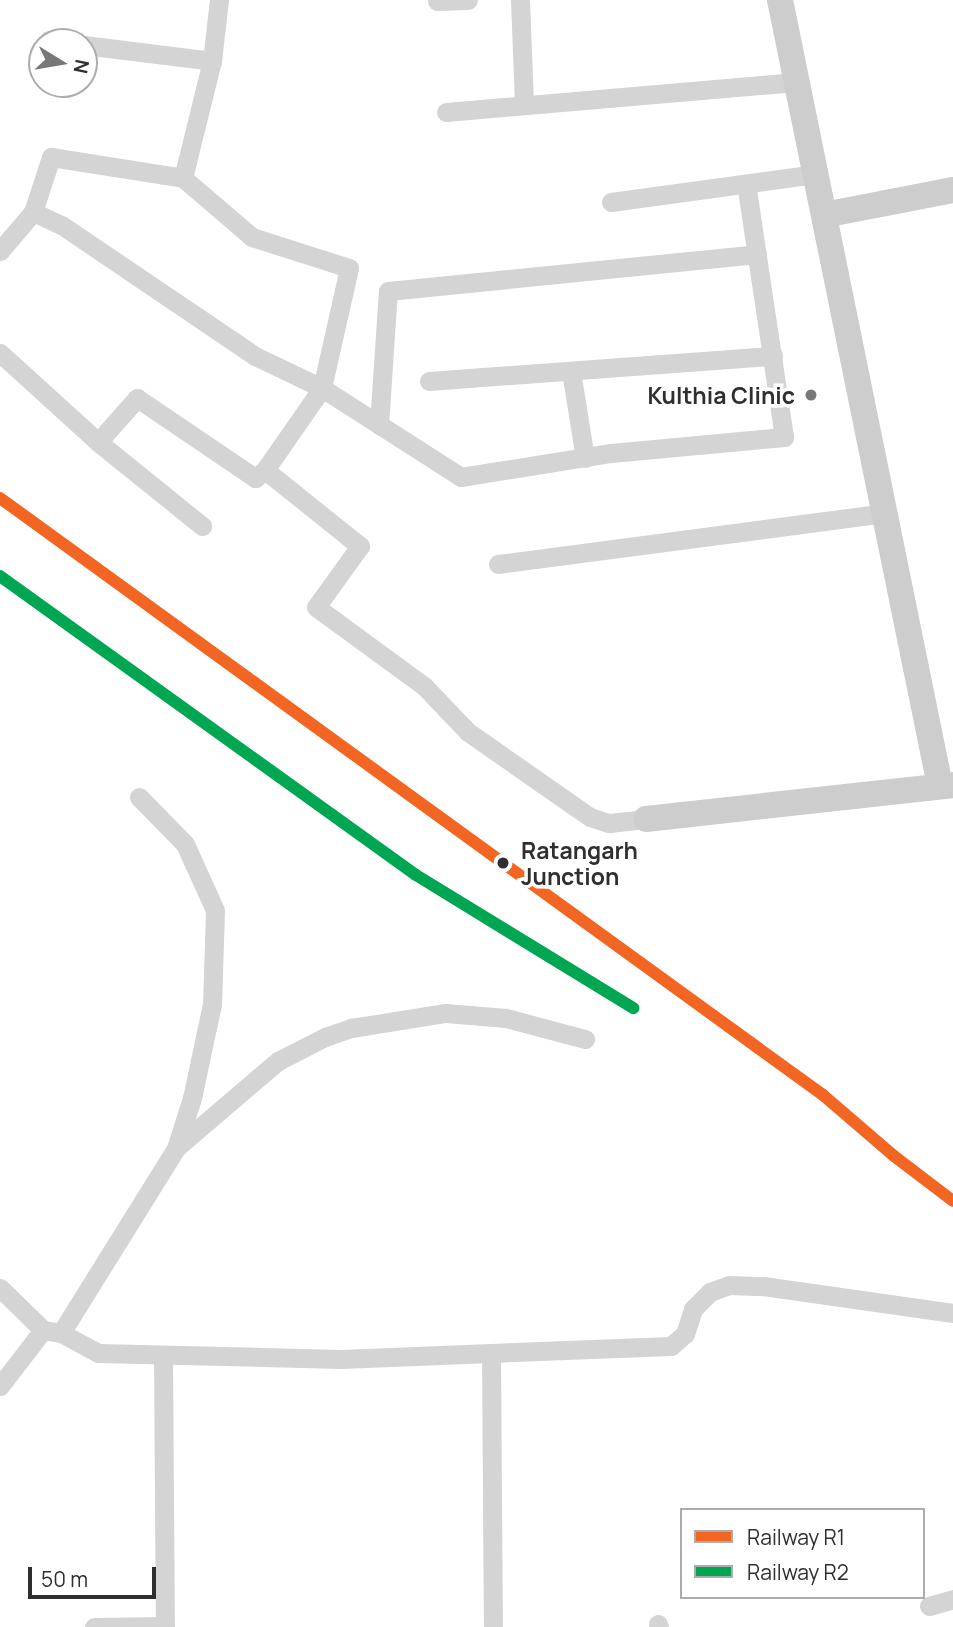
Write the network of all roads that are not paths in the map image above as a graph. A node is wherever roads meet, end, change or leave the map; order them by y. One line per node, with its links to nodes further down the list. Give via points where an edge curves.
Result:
1 (219, 0): 7 (street)
2 (468, 0): 5 (street)
3 (520, 0): 9 (street)
4 (780, 0): 8 (street)
5 (437, 1)
6 (98, 47): 7 (street)
7 (212, 61): 12 (street)
8 (796, 82): 9 (street); 11 (street)
9 (524, 105): 10 (street)
10 (446, 112)
11 (815, 174): 13 (street); 17 (street)
12 (183, 178): 16 (street, via 51,158); 24 (street, via 252,237 349,268)
13 (746, 184): 15 (street); 19 (street)
14 (953, 190): 17 (street)
15 (611, 202)
16 (33, 212): 18 (street); 24 (street, via 63,226 255,356)
17 (824, 215): 29 (street)
18 (0, 251)
19 (757, 254): 21 (street); 25 (street, via 388,291)
20 (0, 352): 26 (street)
21 (773, 356): 22 (street); 27 (street, via 784,436)
22 (571, 370): 23 (street); 27 (street)
23 (429, 381)
24 (322, 388): 25 (street); 28 (street)
25 (379, 425): 27 (street, via 461,477)
26 (98, 442): 28 (street, via 137,398 255,478); 30 (street)
27 (585, 458)
28 (265, 470): 34 (street, via 360,546 316,607 424,686 468,732 590,817 609,823)
29 (885, 513): 31 (street); 32 (street)
30 (202, 526)
31 (498, 564)
32 (947, 785): 34 (street)
33 (139, 797): 36 (street, via 185,844 215,910 212,1004)
34 (646, 819)
35 (585, 1039): 36 (street, via 506,1018 446,1013 351,1028 278,1061)
36 (176, 1148): 39 (street)
37 (0, 1288): 39 (street)
38 (953, 1313): 40 (street, via 729,1284 710,1292 693,1309 685,1334 671,1346)
39 (52, 1331): 41 (street, via 98,1353); 42 (street)
40 (492, 1353): 41 (street, via 341,1359); 47 (street)
41 (163, 1355): 46 (street)
42 (0, 1385)
43 (953, 1600): 44 (street)
44 (929, 1606)
45 (94, 1627): 46 (street)
46 (165, 1627)
47 (493, 1627)

